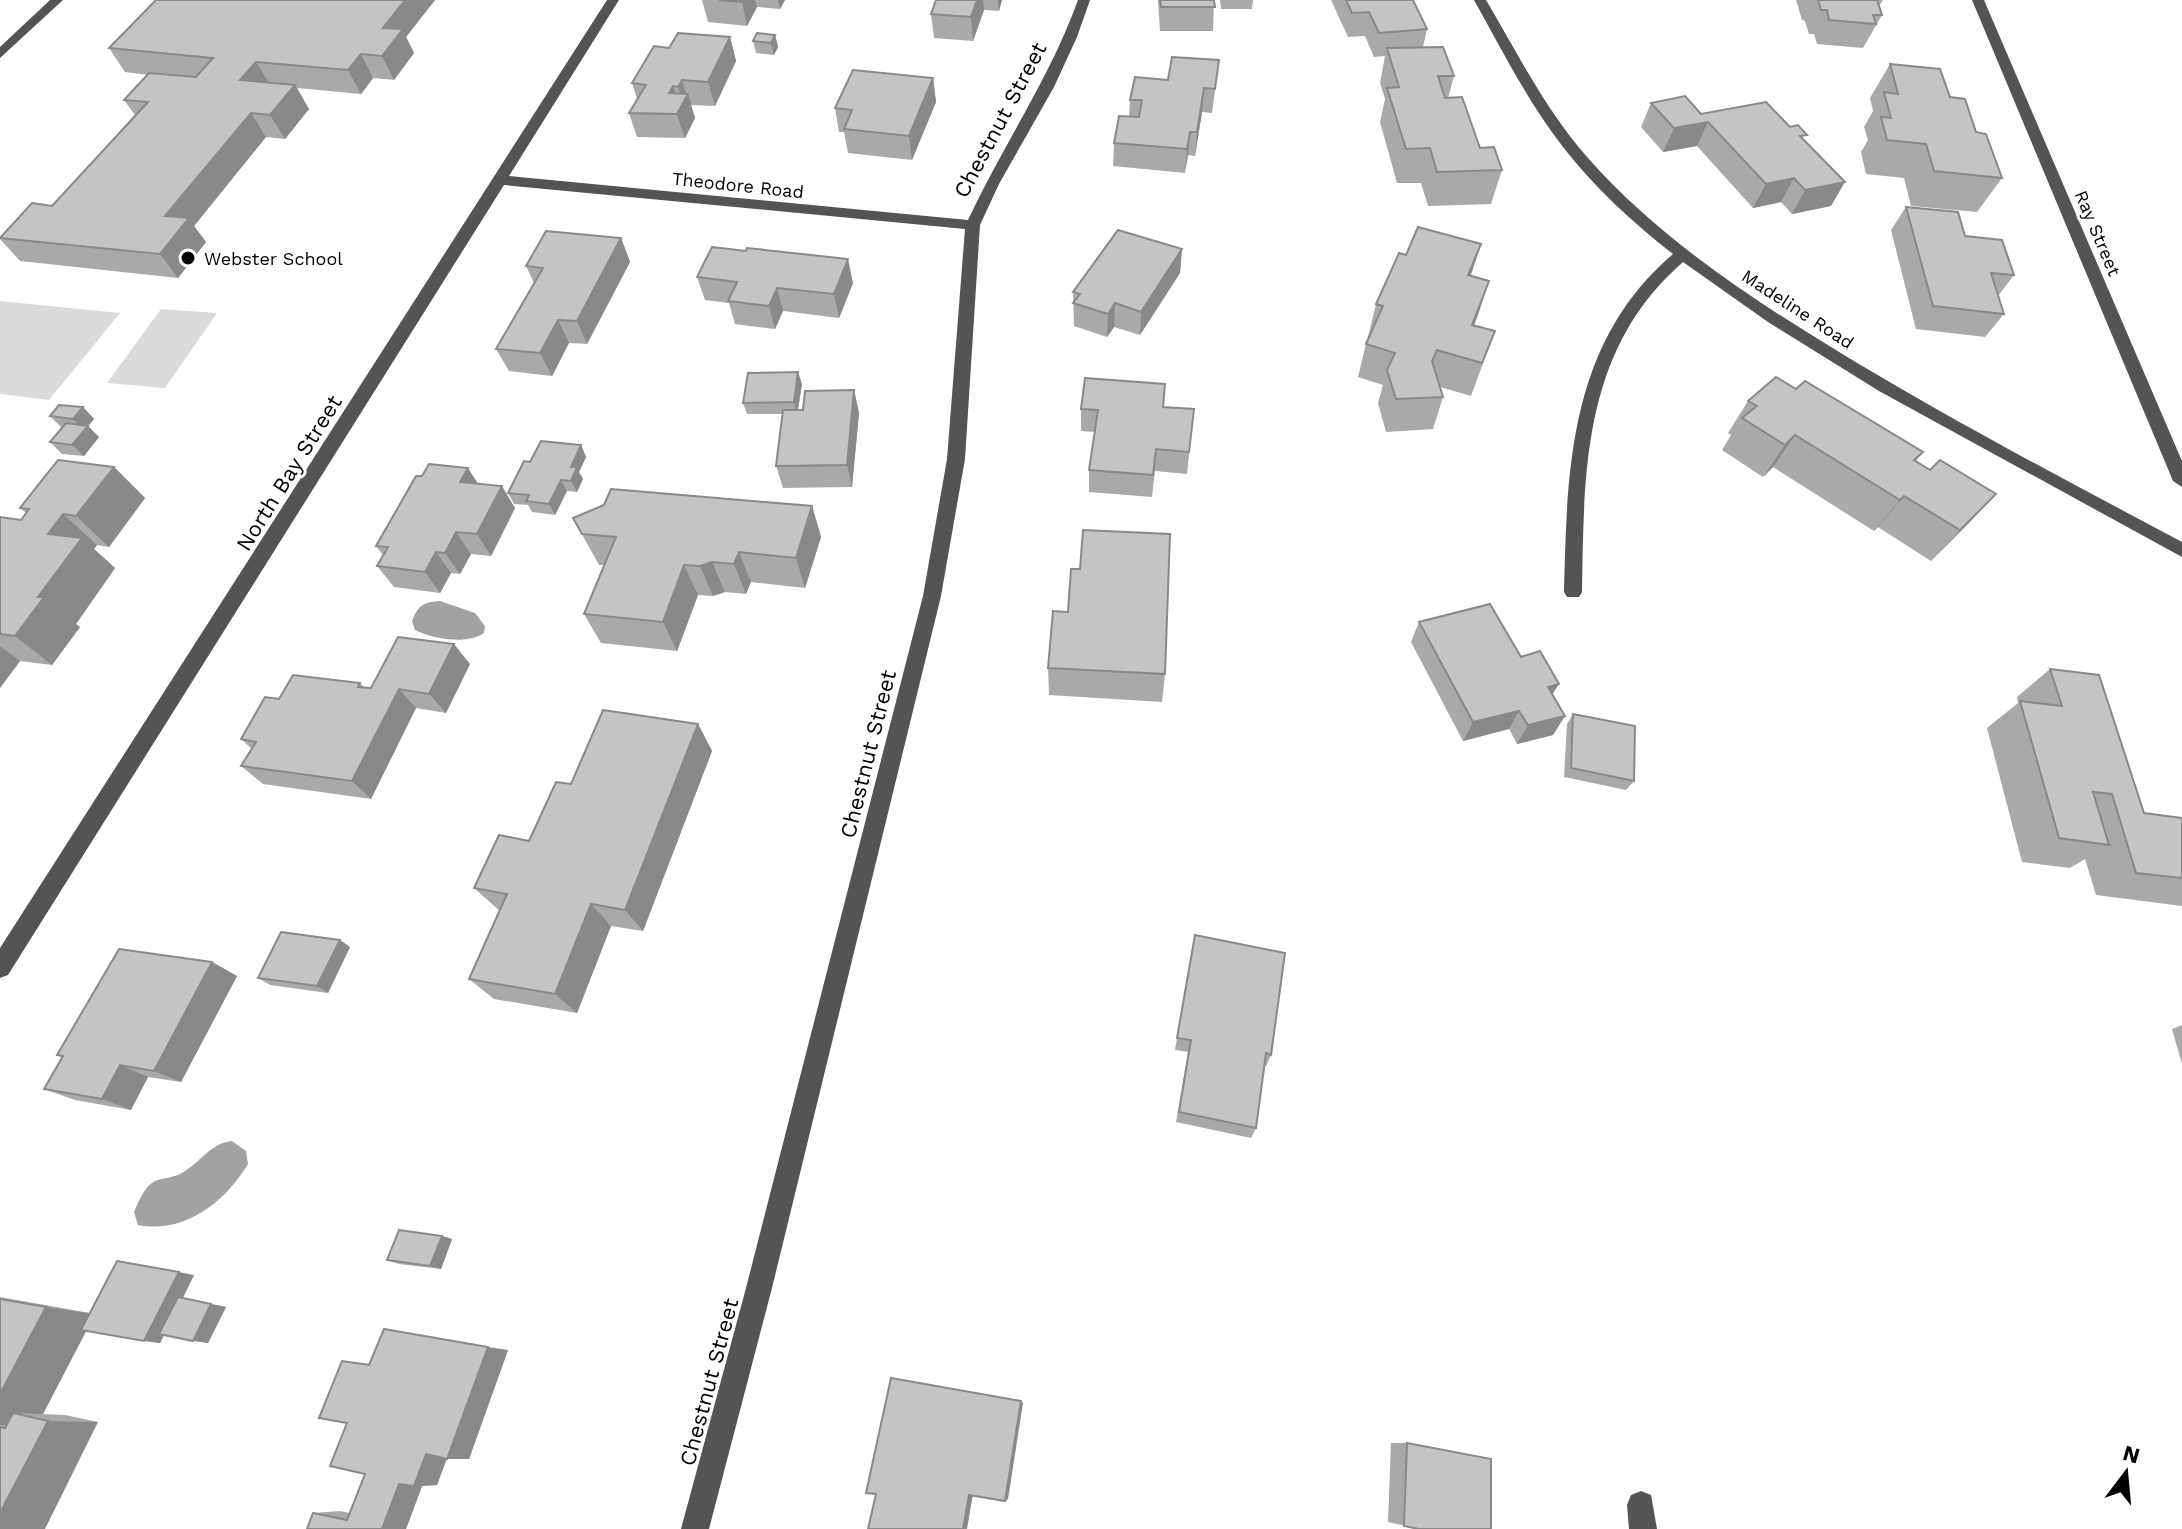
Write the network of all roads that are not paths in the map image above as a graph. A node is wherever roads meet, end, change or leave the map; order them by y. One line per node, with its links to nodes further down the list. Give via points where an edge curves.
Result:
1 (57, 0): 6 (street)
2 (613, 0): 7 (street, North Bay Street)
3 (1084, 0): 8 (street, Chestnut Street, via 1047,87)
4 (1480, 0): 9 (street, Madeline Road, via 1583,162)
5 (1978, 0): 10 (street, Ray Street)
6 (0, 54)
7 (501, 180): 8 (street, Theodore Road); 13 (street, North Bay Street)
8 (973, 225): 14 (street, Chestnut Street, via 956,459 932,596)
9 (1683, 254): 11 (street, Madeline Road, via 1753,307 1899,395); 12 (street, via 1630,308 1589,405 1576,485)
10 (2182, 481)
11 (2182, 550)
12 (1573, 592)
13 (0, 968)
14 (695, 1529)

